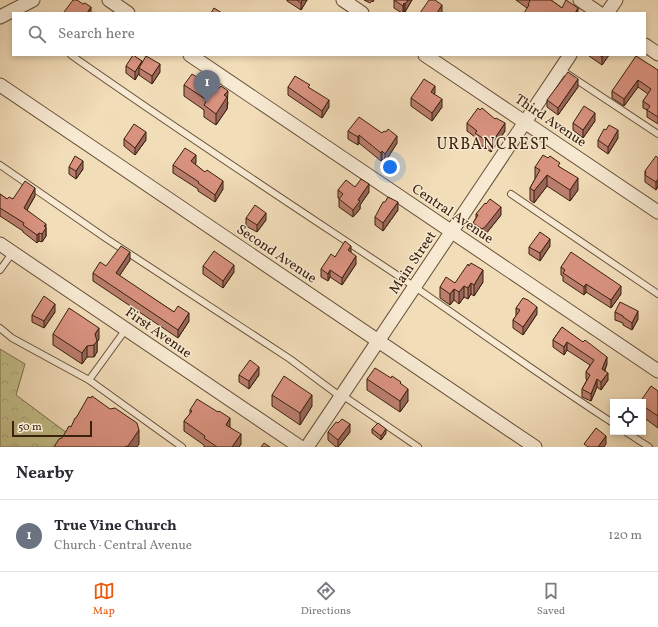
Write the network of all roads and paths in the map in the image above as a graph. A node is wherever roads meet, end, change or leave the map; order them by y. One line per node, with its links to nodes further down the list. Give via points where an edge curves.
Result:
1 (33, 0): 10 (street)
2 (109, 0): 6 (street)
3 (343, 0): 7 (street)
4 (580, 0): 8 (street)
5 (616, 0): 9 (street)
6 (127, 12)
7 (361, 12)
8 (599, 12)
9 (602, 12)
10 (8, 14)
11 (646, 46): 12 (street)
12 (658, 54)
13 (72, 56): 28 (lane)
14 (191, 56): 24 (street, Central Avenue)
15 (426, 56): 19 (street, Third Avenue)
16 (569, 56): 17 (street, Main Street)
17 (560, 69): 19 (street, Main Street); 20 (lane)
18 (0, 85): 32 (street, Second Avenue)
19 (525, 122): 23 (street, Third Avenue); 24 (street, Main Street)
20 (658, 134)
21 (0, 165): 35 (lane, via 290,359)
22 (511, 194): 29 (lane)
23 (658, 212)
24 (451, 231): 28 (street, Main Street); 33 (street, Central Avenue)
25 (0, 244): 26 (street, First Avenue)
26 (13, 252): 27 (lane); 31 (street, First Avenue)
27 (0, 270)
28 (414, 287): 32 (street, Main Street); 36 (lane)
29 (658, 294)
30 (0, 328): 34 (lane, via 12,338)
31 (126, 329): 34 (lane); 39 (street, First Avenue)
32 (378, 341): 35 (street, Main Street); 42 (street, Second Avenue)
33 (658, 371)
34 (89, 380): 38 (lane)
35 (341, 396): 40 (street, Main Street); 41 (lane)
36 (610, 421)
37 (631, 435): 43 (lane)
38 (182, 447)
39 (300, 447)
40 (307, 447)
41 (418, 447)
42 (536, 447)
43 (649, 447)

